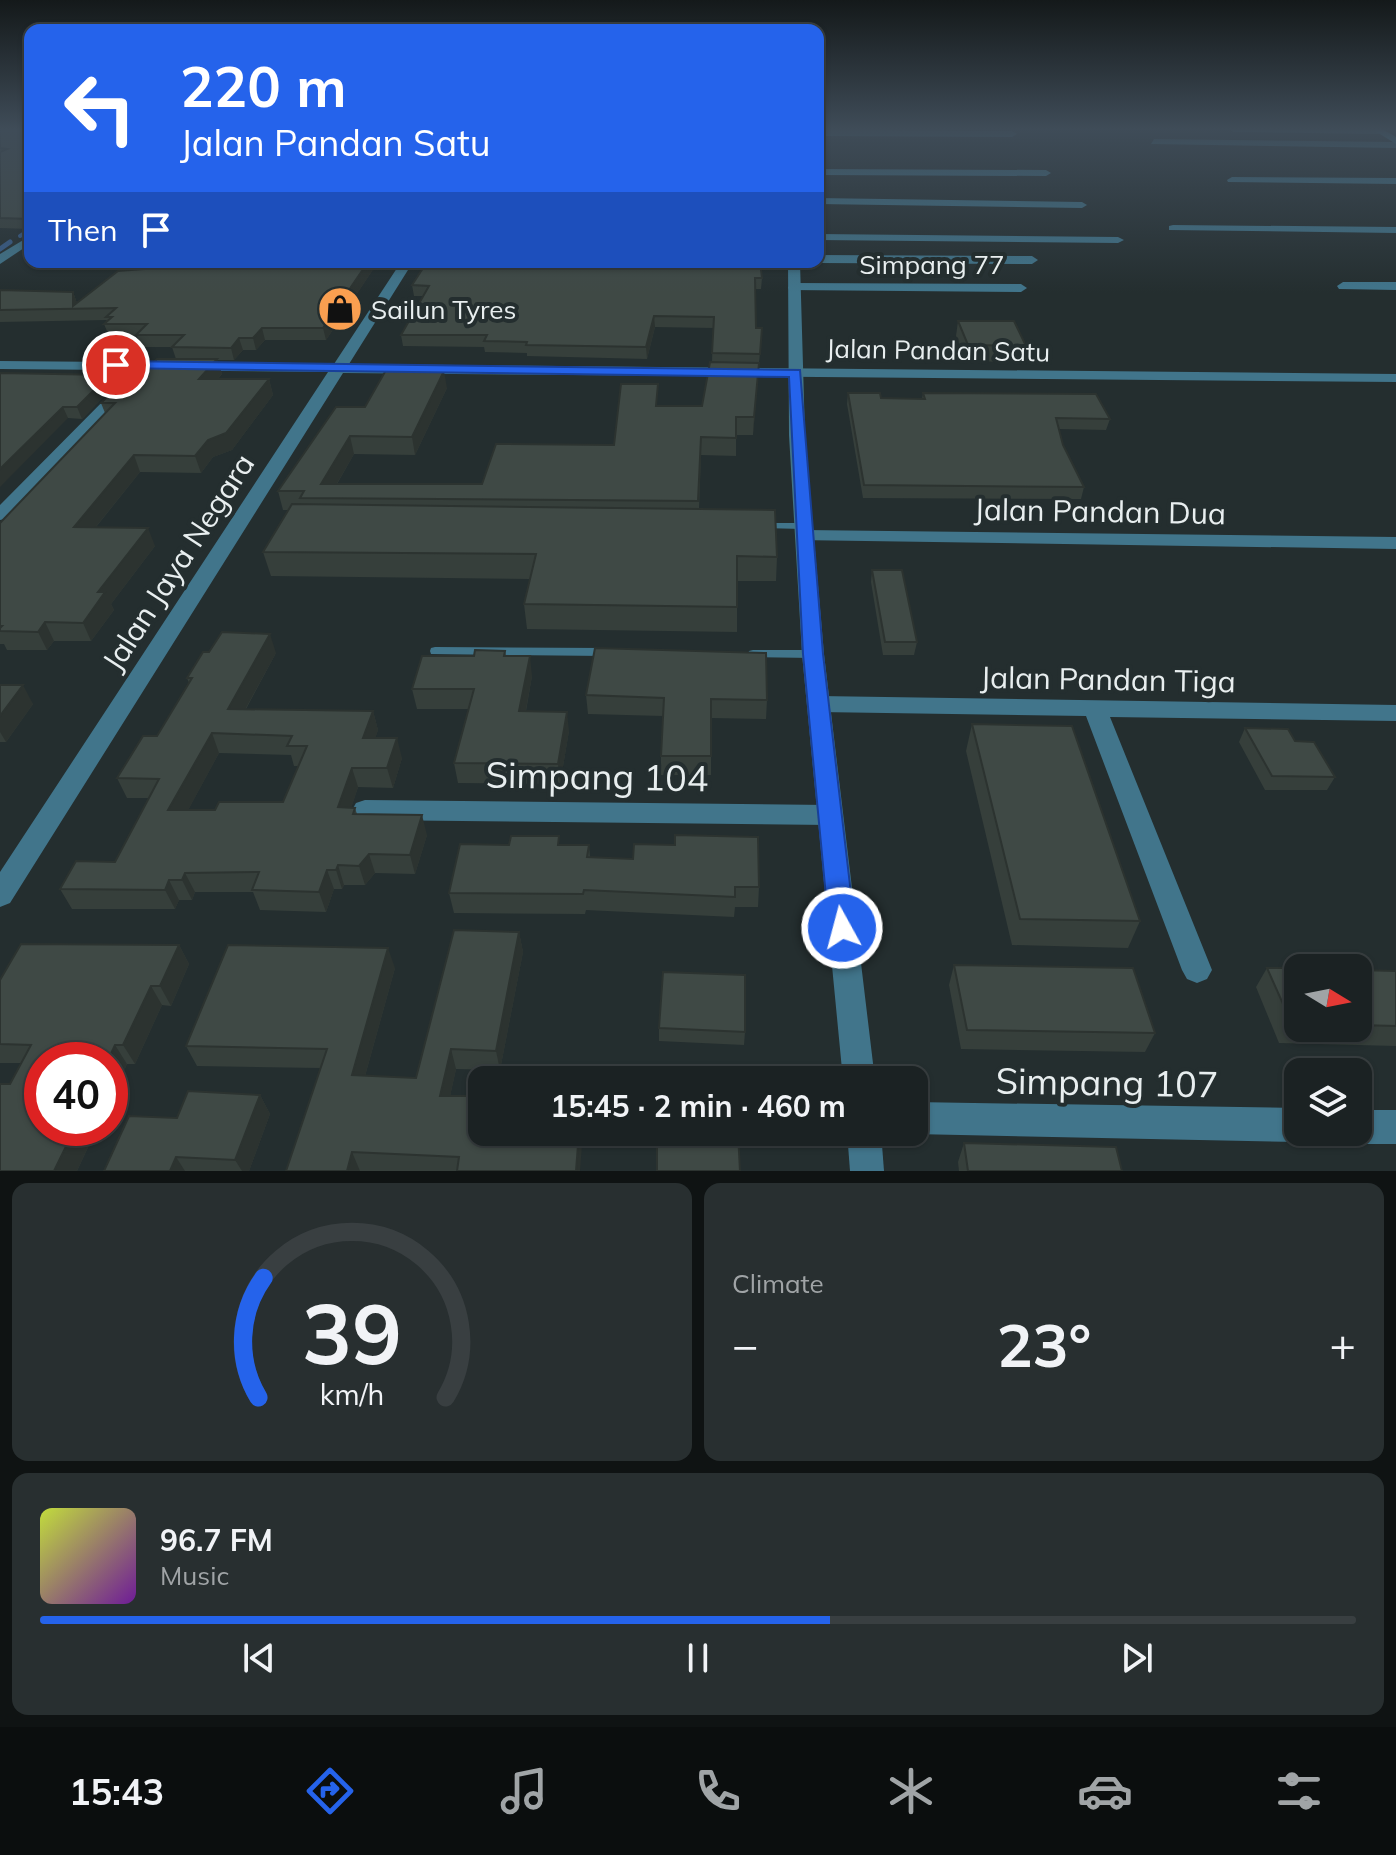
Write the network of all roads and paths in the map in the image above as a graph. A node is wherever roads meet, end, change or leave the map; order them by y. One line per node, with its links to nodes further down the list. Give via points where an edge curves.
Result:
1 (824, 201): 2 (street)
2 (1082, 205)
3 (1173, 228): 4 (street)
4 (1396, 230)
5 (824, 237): 6 (street)
6 (1118, 240)
7 (24, 243): 9 (street)
8 (824, 259): 10 (street)
9 (0, 260)
10 (1032, 260)
11 (403, 268): 19 (street, Jalan Jaya Negara)
12 (794, 268): 15 (street)
13 (1343, 286): 14 (street)
14 (1396, 286)
15 (794, 287): 16 (street, Simpang 77); 20 (street)
16 (1021, 288)
17 (0, 365): 18 (street, Jalan Pandan Satu)
18 (146, 366): 19 (street, Jalan Pandan Satu); 22 (street)
19 (338, 367): 20 (street, Jalan Pandan Satu); 35 (street, Jalan Jaya Negara)
20 (795, 373): 21 (street, Jalan Pandan Satu); 24 (street)
21 (1396, 378)
22 (0, 515)
23 (755, 526): 24 (lane)
24 (804, 531): 25 (street, Jalan Pandan Dua); 29 (street)
25 (1396, 543)
26 (435, 651): 27 (lane)
27 (624, 652)
28 (734, 654): 29 (lane)
29 (813, 654): 30 (street)
30 (819, 704): 31 (street, Jalan Pandan Tiga); 34 (street)
31 (1095, 709): 32 (street, Jalan Pandan Tiga); 36 (street)
32 (1396, 713)
33 (365, 810): 34 (street, Simpang 104)
34 (829, 815): 37 (street)
35 (0, 895)
36 (1197, 970)
37 (857, 1066)
38 (928, 1118): 39 (street, Simpang 107)
39 (1284, 1125)
40 (1372, 1127): 41 (street)
41 (1396, 1127)
42 (865, 1146): 43 (street)
43 (867, 1171)

